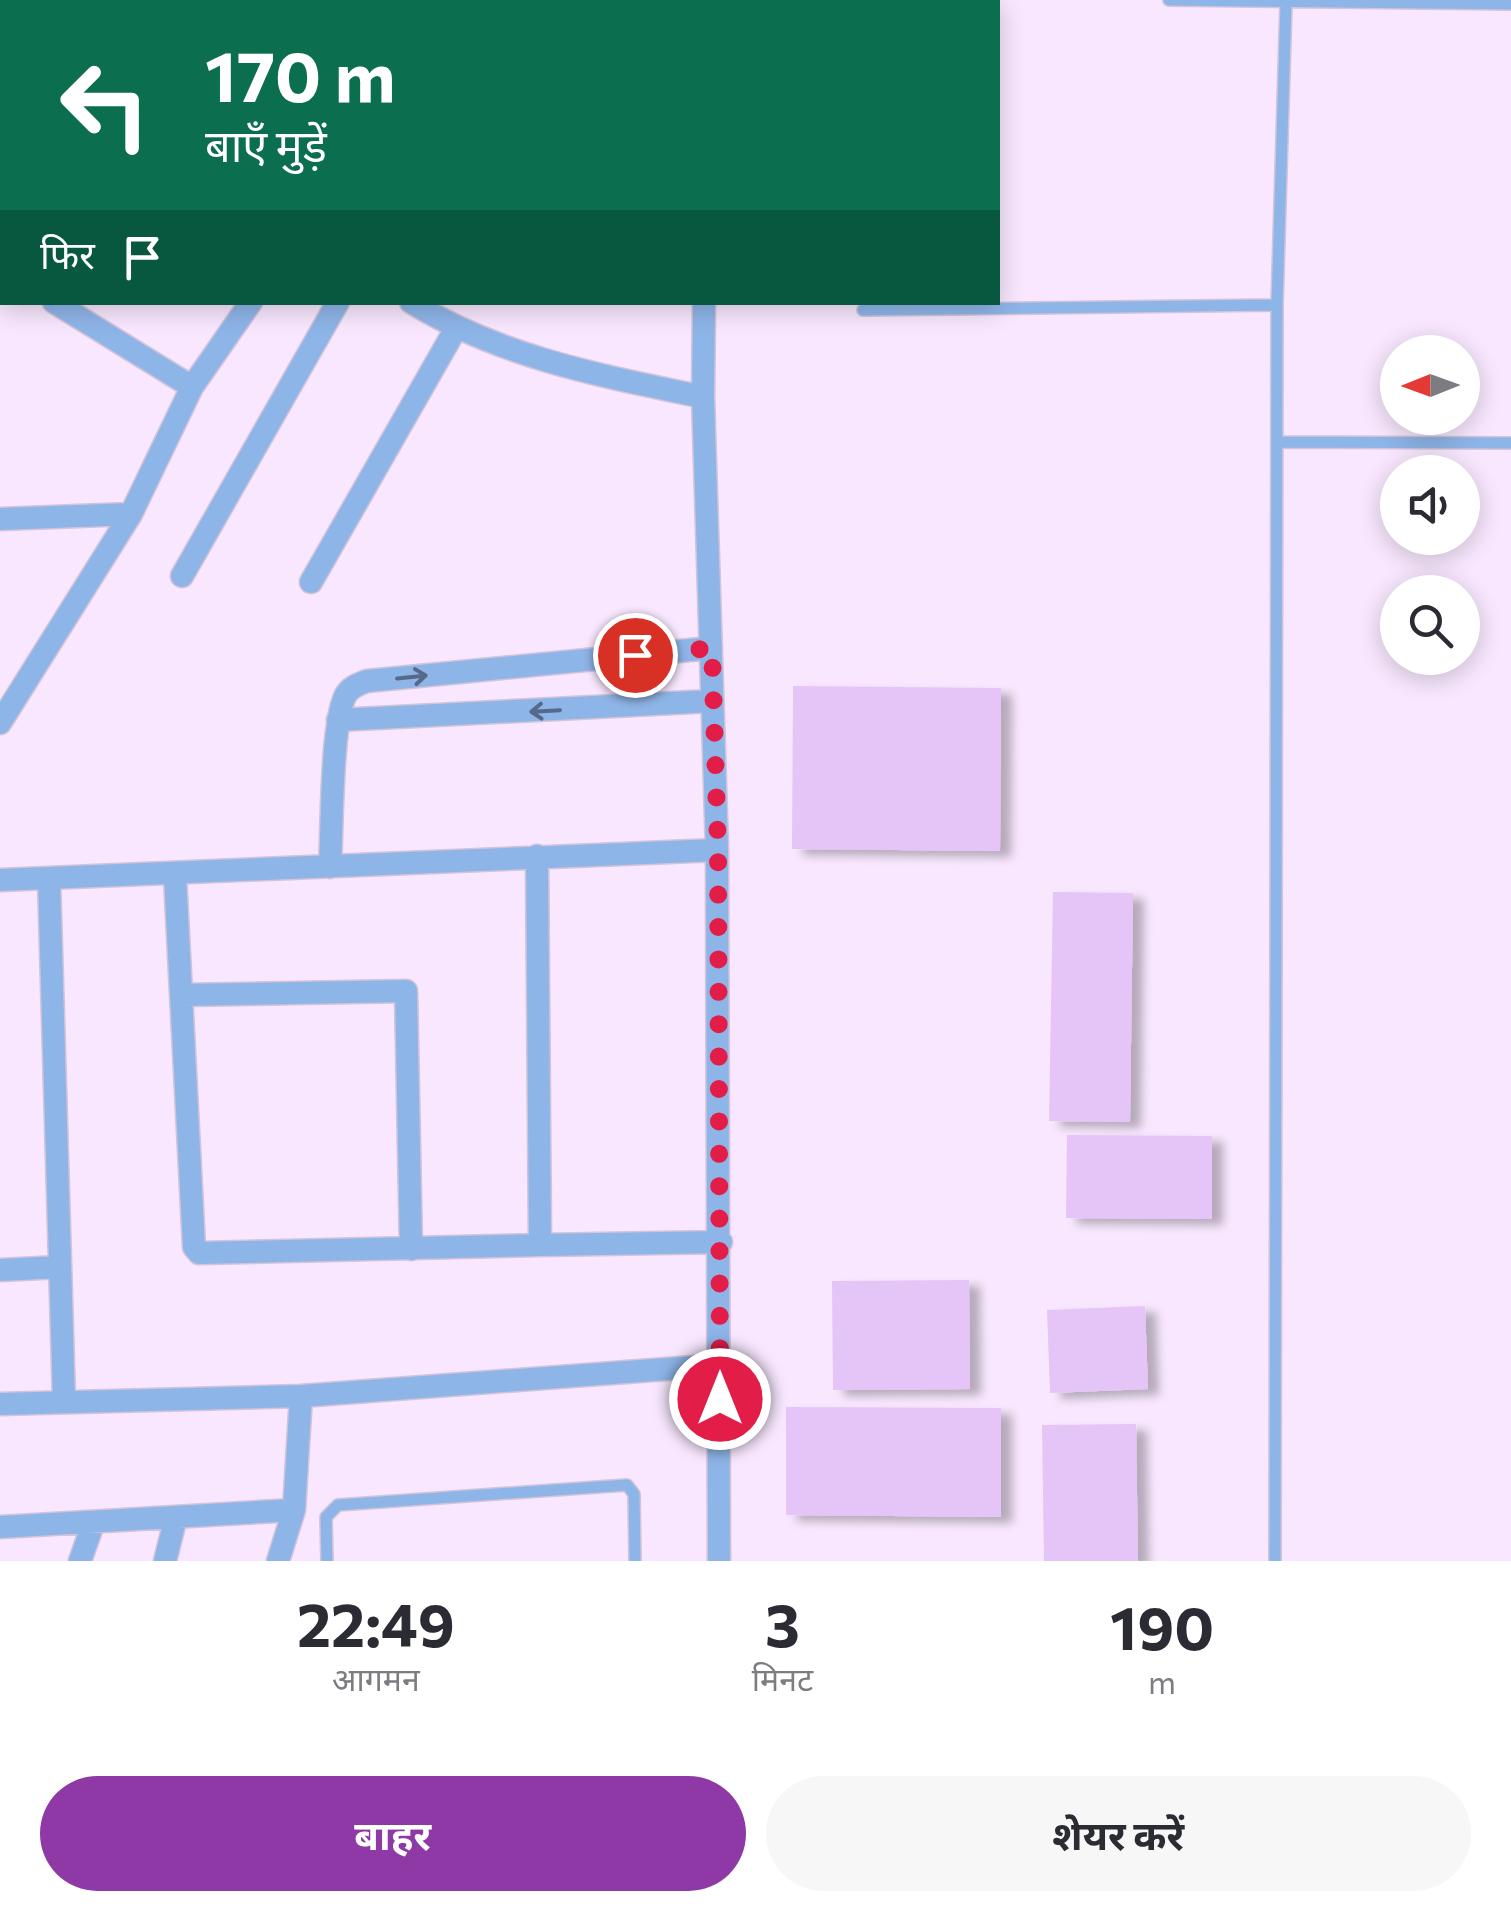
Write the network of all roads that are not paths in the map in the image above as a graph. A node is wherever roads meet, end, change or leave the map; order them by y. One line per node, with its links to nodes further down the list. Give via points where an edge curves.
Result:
1 (1169, 0): 3 (lane)
2 (1465, 2): 3 (lane); 4 (lane)
3 (1286, 3): 10 (lane)
4 (1511, 4)
5 (59, 305): 13 (street)
6 (249, 305): 13 (street)
7 (336, 305): 19 (street)
8 (417, 305): 12 (street)
9 (704, 305): 14 (street)
10 (1278, 305): 11 (lane); 15 (lane)
11 (863, 310)
12 (455, 330): 14 (street, via 572,370); 20 (street)
13 (192, 387): 17 (street)
14 (703, 396): 21 (street)
15 (1279, 442): 16 (lane); 51 (lane)
16 (1511, 442)
17 (131, 514): 18 (street); 23 (street)
18 (0, 519)
19 (182, 576)
20 (311, 582)
21 (712, 648): 22 (street); 24 (street, one-way to 21, via 345,696 367,681)
22 (712, 701): 24 (street, one-way to 24); 25 (street)
23 (3, 714)
24 (338, 720): 27 (street)
25 (718, 850): 26 (street); 32 (street)
26 (537, 856): 27 (street); 33 (street)
27 (330, 867): 28 (street)
28 (176, 876): 29 (street); 31 (street)
29 (49, 879): 30 (street); 35 (street)
30 (0, 880)
31 (182, 995): 34 (street, via 199,1253); 34 (street, via 406,990)
32 (722, 1242): 33 (street); 37 (street)
33 (540, 1245): 34 (street)
34 (412, 1249)
35 (60, 1267): 36 (street); 39 (street)
36 (0, 1270)
37 (720, 1364): 38 (street); 50 (street)
38 (301, 1396): 39 (street); 41 (street)
39 (64, 1402): 40 (street)
40 (0, 1404)
41 (294, 1510): 42 (street); 47 (street)
42 (176, 1517): 43 (street); 46 (street)
43 (94, 1524): 44 (street); 45 (street)
44 (0, 1527)
45 (80, 1561)
46 (165, 1561)
47 (278, 1561)
48 (327, 1561): 49 (lane, via 326,1517 338,1505 627,1485 634,1494)
49 (635, 1561)
50 (718, 1561)
51 (1275, 1561)

